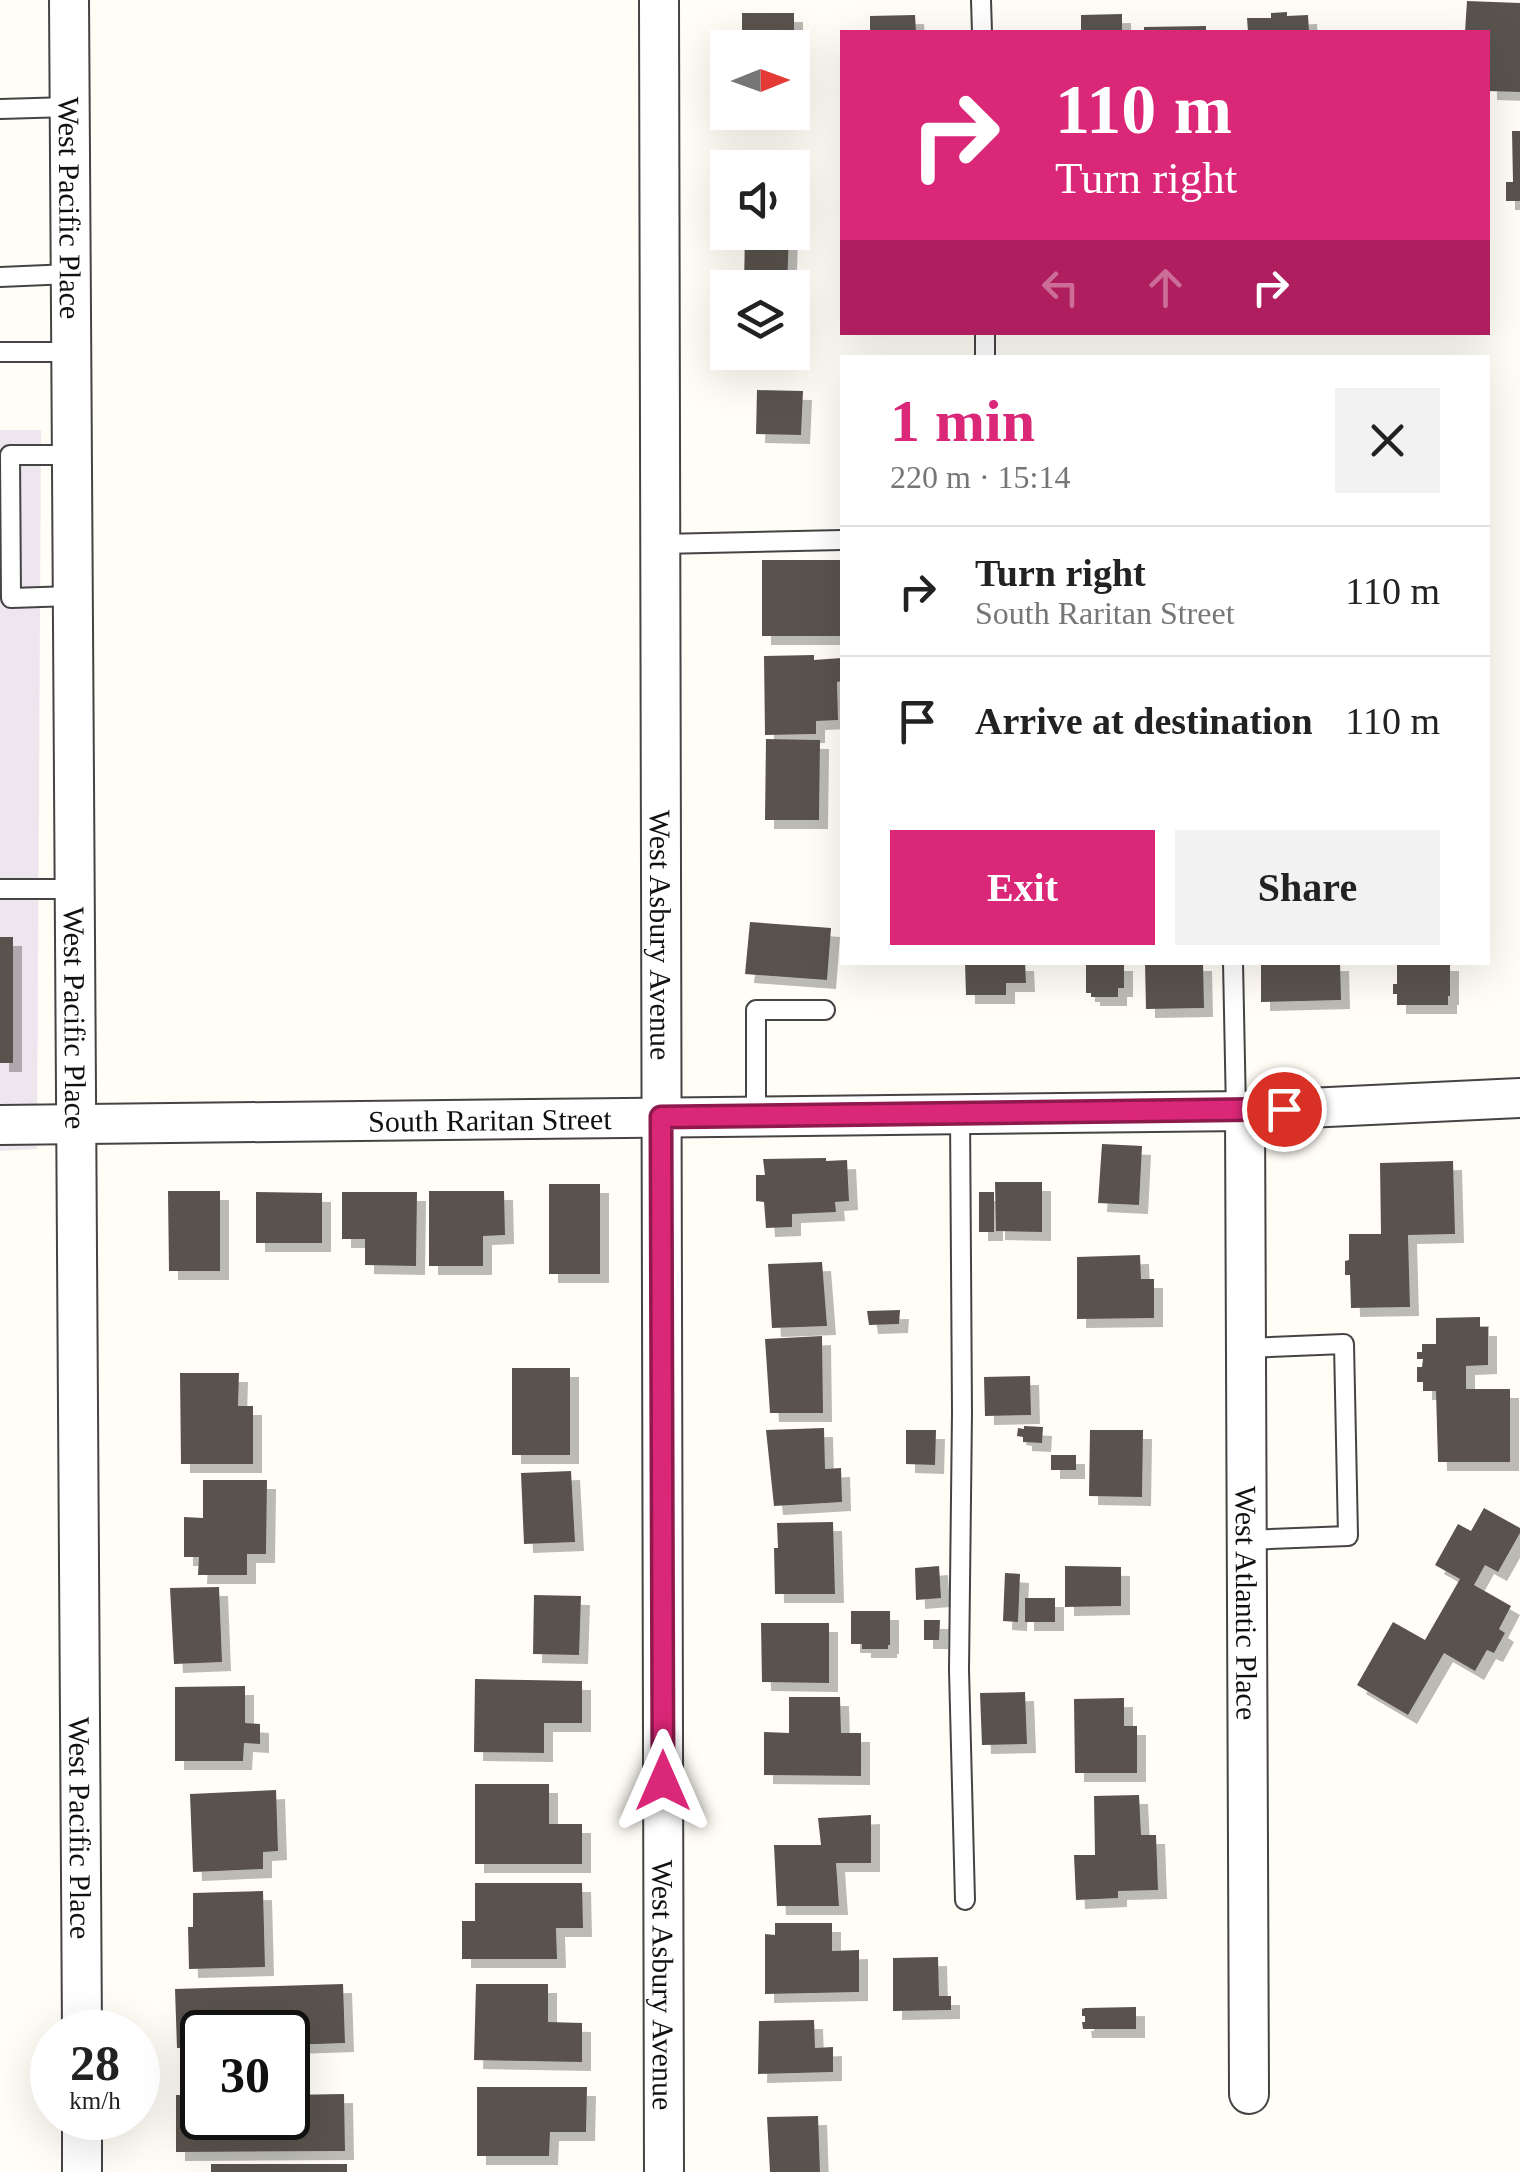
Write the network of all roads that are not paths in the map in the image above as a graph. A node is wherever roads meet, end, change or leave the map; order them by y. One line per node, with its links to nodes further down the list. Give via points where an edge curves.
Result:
1 (69, 0): 5 (street, West Pacific Place)
2 (659, 0): 13 (street, West Asbury Avenue)
3 (981, 0): 4 (lane)
4 (982, 30)
5 (70, 107): 6 (lane); 7 (street, West Pacific Place)
6 (0, 109)
7 (70, 274): 8 (lane); 10 (street, West Pacific Place)
8 (0, 277)
9 (0, 352): 10 (lane)
10 (71, 352): 11 (street, West Pacific Place)
11 (72, 455): 14 (street, West Pacific Place); 14 (lane, via 10,455 12,598)
12 (840, 540): 13 (lane)
13 (660, 544): 23 (street, West Asbury Avenue)
14 (72, 596): 16 (street, West Pacific Place)
15 (0, 889): 16 (lane)
16 (75, 889): 24 (street, West Pacific Place)
17 (1233, 965): 20 (lane)
18 (825, 1010): 22 (lane, via 756,1010)
19 (1520, 1098): 20 (street, South Raritan Street)
20 (1240, 1111): 21 (street, South Raritan Street); 26 (street, West Atlantic Place)
21 (960, 1114): 22 (street, South Raritan Street); 28 (lane)
22 (756, 1116): 23 (street, South Raritan Street)
23 (661, 1117): 24 (street, South Raritan Street); 33 (street, West Asbury Avenue)
24 (76, 1123): 25 (street, South Raritan Street); 29 (street, West Pacific Place)
25 (0, 1125)
26 (1246, 1348): 27 (street, West Atlantic Place); 27 (lane, via 1344,1344 1348,1536)
27 (1246, 1540): 30 (street, West Atlantic Place)
28 (965, 1900)
29 (82, 2010)
30 (1249, 2094)
31 (82, 2140): 32 (street)
32 (82, 2172)
33 (664, 2172)

